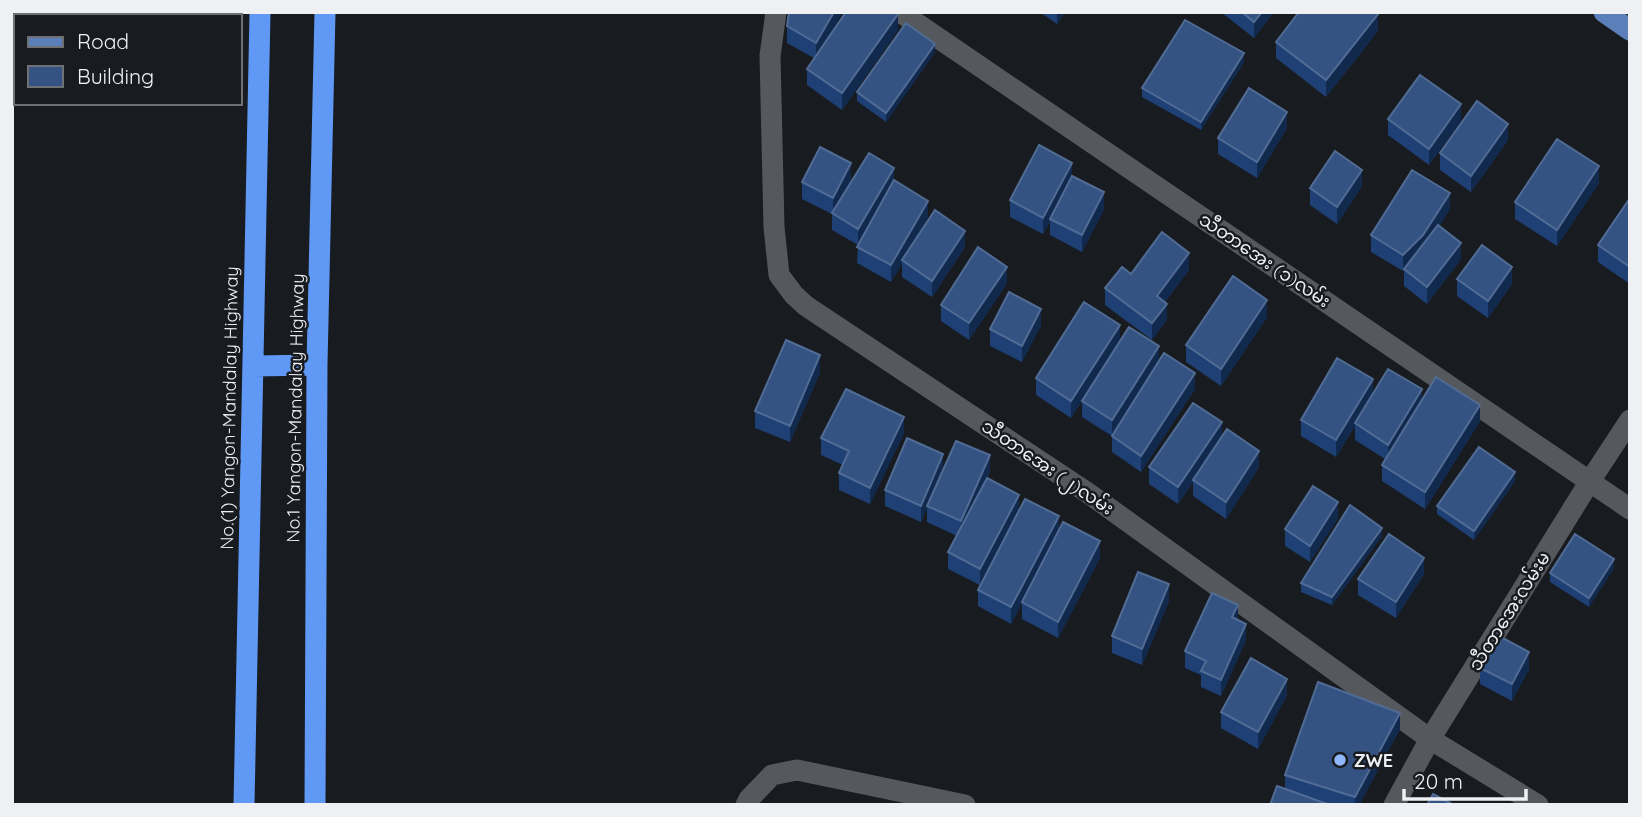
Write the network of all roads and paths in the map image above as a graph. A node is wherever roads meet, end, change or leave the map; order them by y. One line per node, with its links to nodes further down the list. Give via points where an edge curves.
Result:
1 (260, 12): 8 (highway, No.(1) Yangon-Mandalay Highway)
2 (325, 12): 7 (highway, No.1 Yangon-Mandalay Highway)
3 (776, 12): 12 (street, သီတာအေး (၂)လမ်း, via 770,56 774,227 779,275 794,295 1088,494)
4 (900, 12): 10 (street, သီတာအေး (၁)လမ်း)
5 (1604, 12): 6 (main road)
6 (1630, 30)
7 (317, 365): 8 (highway); 14 (highway, No.1 Yangon-Mandalay Highway)
8 (253, 366): 13 (highway, No.(1) Yangon-Mandalay Highway)
9 (1630, 420): 10 (street, သီတာအေးလမ်းမ)
10 (1590, 481): 11 (street, သီတာအေး (၁)လမ်း); 12 (street, သီတာအေးလမ်းမ)
11 (1630, 509)
12 (1430, 738): 17 (street, သီတာအေးလမ်းမ); 18 (street, သီတာအေး (၂)လမ်း)
13 (244, 805)
14 (315, 805)
15 (746, 805): 16 (street, via 772,775 797,771)
16 (965, 805)
17 (1394, 805)
18 (1538, 805)

